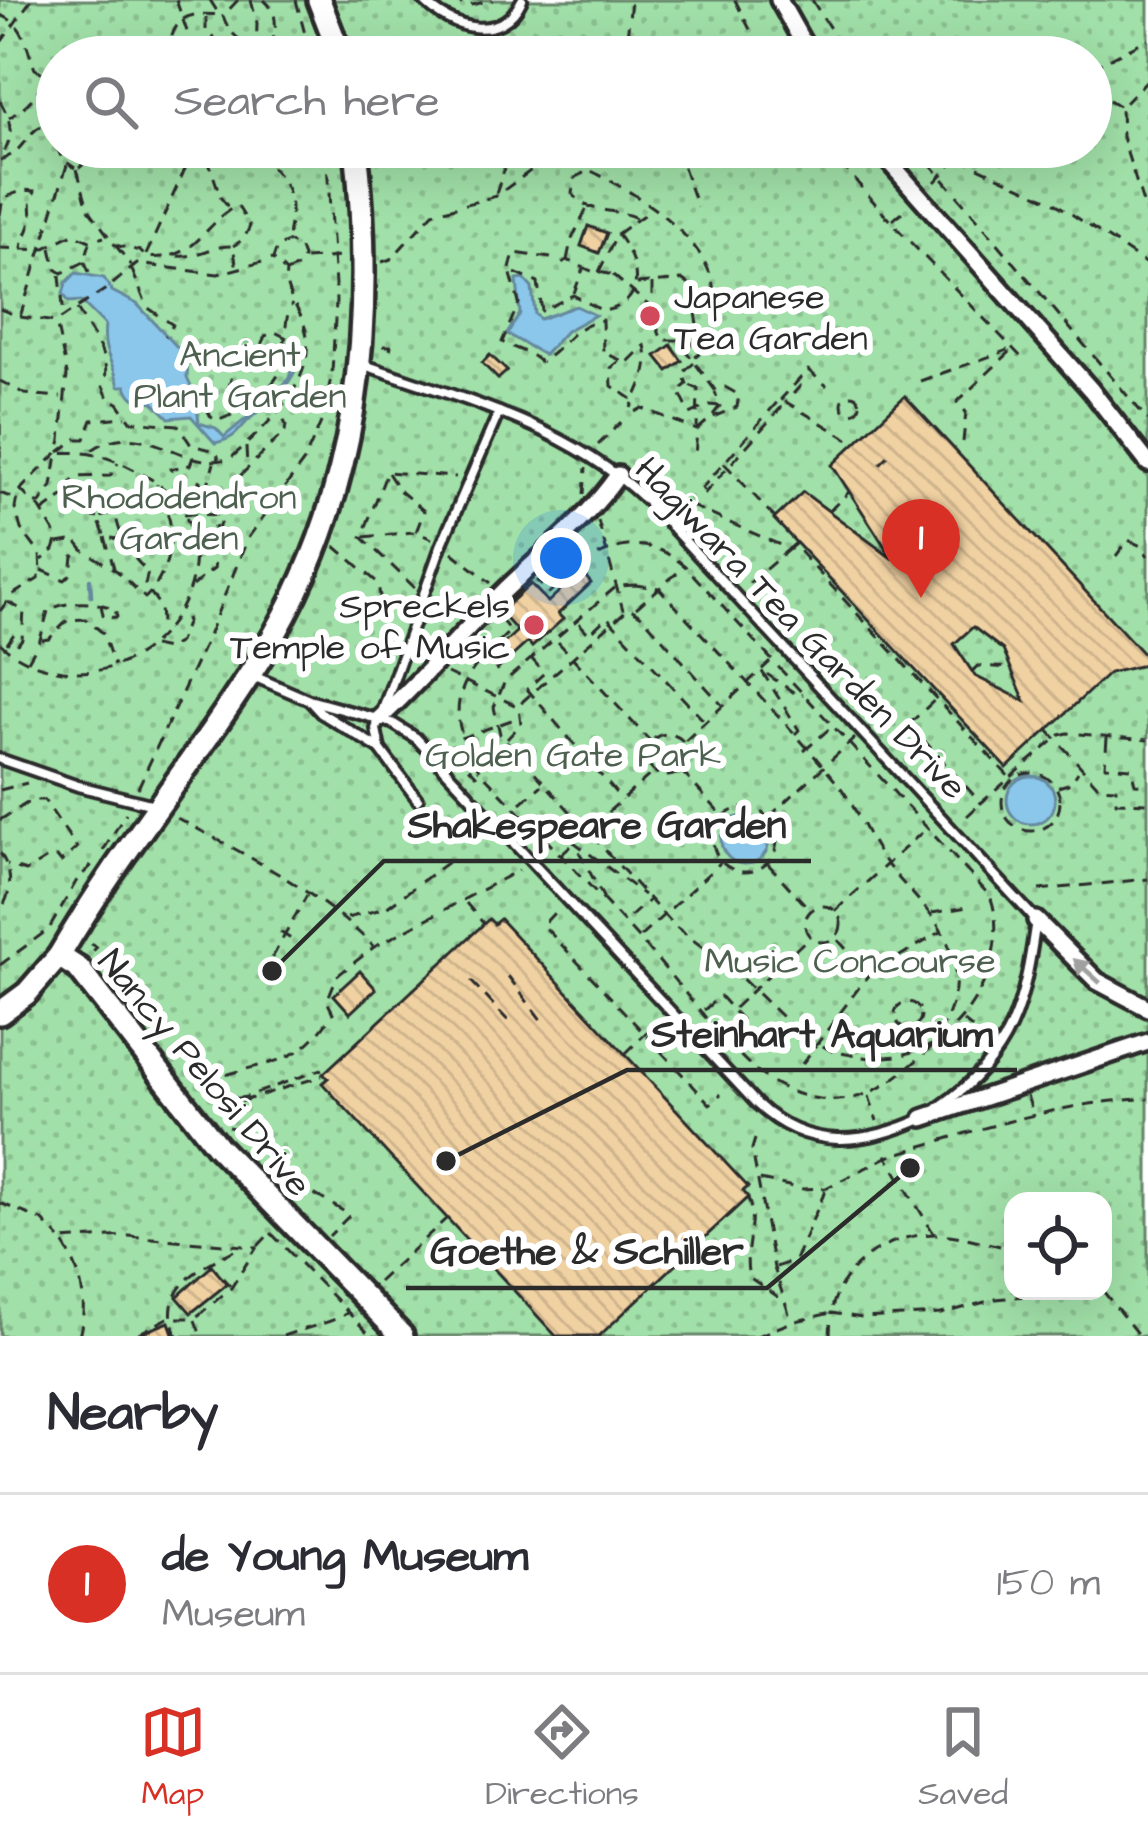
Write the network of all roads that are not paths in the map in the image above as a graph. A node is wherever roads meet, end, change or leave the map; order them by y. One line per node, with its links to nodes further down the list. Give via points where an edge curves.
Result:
1 (319, 0): 5 (street)
2 (423, 0): 3 (lane, via 444,18 478,28 506,21)
3 (522, 0)
4 (779, 0): 6 (street)
5 (333, 36)
6 (799, 36)
7 (358, 168): 9 (street)
8 (895, 168): 11 (street)
9 (362, 364): 10 (lane, Hagiwara Tea Garden Drive); 13 (street, via 320,532 292,603)
10 (499, 412): 12 (lane, Hagiwara Tea Garden Drive); 15 (lane)
11 (1148, 463)
12 (618, 475): 15 (street); 20 (lane, Hagiwara Tea Garden Drive)
13 (250, 674): 14 (lane); 19 (street)
14 (309, 700): 15 (lane); 16 (lane)
15 (379, 719): 16 (lane); 25 (lane, via 437,759 778,1123 843,1141)
16 (380, 748): 18 (lane)
17 (0, 759): 19 (lane)
18 (418, 800)
19 (168, 812): 21 (street)
20 (1036, 920): 22 (street, Hagiwara Tea Garden Drive, one-way to 20, via 1097,981); 25 (lane, via 1029,979 1006,1036 968,1085)
21 (58, 956): 23 (street); 26 (street, Nancy Pelosi Drive, via 79,969 238,1171)
22 (1148, 1008)
23 (0, 1013)
24 (1148, 1042): 25 (street)
25 (923, 1118)
26 (402, 1336)

